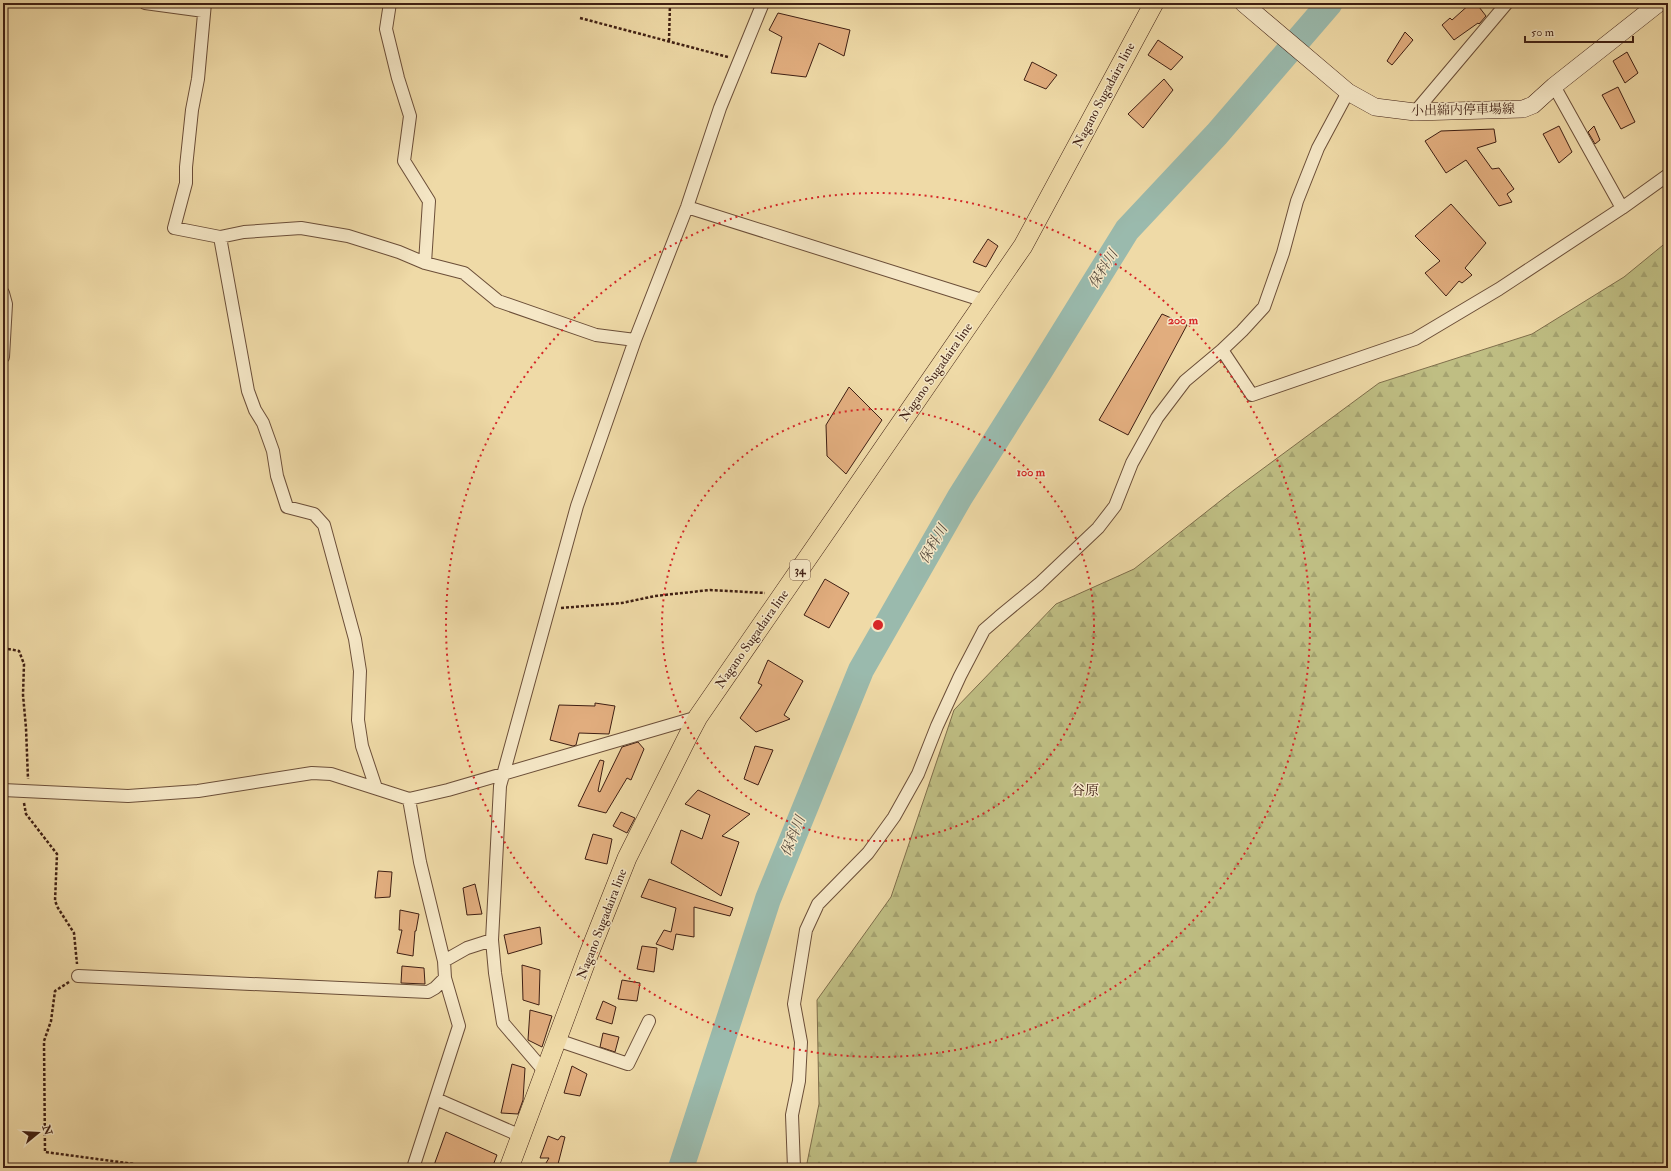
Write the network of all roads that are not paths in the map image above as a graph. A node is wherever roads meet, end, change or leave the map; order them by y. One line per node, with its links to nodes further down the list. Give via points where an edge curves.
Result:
1 (145, 3): 8 (street)
2 (390, 3): 16 (street, via 386,29 410,116 404,161 429,201)
3 (763, 3): 13 (street, via 720,108)
4 (1154, 3): 18 (main road, Nagano Sugadaira line / 34, via 1023,246)
5 (1243, 3): 10 (main road, 小出綿内停車場線)
6 (1507, 3): 11 (street)
7 (1659, 3): 9 (main road, 小出綿内停車場線)
8 (205, 7): 15 (street, via 186,183 174,228)
9 (1554, 86): 11 (main road, 小出綿内停車場線, via 1533,105 1524,109); 14 (street)
10 (1348, 92): 11 (main road, 小出綿内停車場線, via 1375,107); 20 (street, via 1318,148 1297,201 1283,253 1264,307)
11 (1415, 112)
12 (1668, 175): 14 (street)
13 (687, 207): 18 (street); 19 (street)
14 (1622, 208): 20 (street, via 1499,290 1415,339 1252,395)
15 (220, 237): 16 (street, via 244,232 301,228 348,236); 24 (street, via 248,391 273,451 277,476 287,507 314,514 324,525 355,639 360,671 358,720 362,746)
16 (425, 263): 19 (street, via 464,273 498,301 596,335)
17 (3, 292): 21 (street, via 6,304)
18 (984, 301): 22 (main road, Nagano Sugadaira line / 34)
19 (634, 340): 23 (street, via 577,506)
20 (1222, 350): 38 (street, via 1186,381 1157,418 1132,463 1115,506 1098,528 1039,584 984,630 950,697 918,774 894,817 868,853 818,904 806,930 794,1004 801,1042 799,1081 792,1115)
21 (3, 357)
22 (698, 717): 23 (street); 32 (main road, Nagano Sugadaira line / 34, via 628,858)
23 (503, 773): 26 (street); 27 (street, via 500,786)
24 (376, 788): 25 (street, via 331,774 312,773 198,791 128,796); 26 (street)
25 (3, 790)
26 (408, 799): 28 (street)
27 (492, 940): 28 (street, via 467,948); 33 (street, via 503,1023)
28 (444, 961): 30 (street)
29 (78, 976): 30 (street, via 428,992)
30 (445, 978): 34 (street, via 459,1026)
31 (649, 1021): 32 (street, via 628,1064)
32 (557, 1040): 33 (main road, Nagano Sugadaira line / 34)
33 (545, 1072): 35 (main road, Nagano Sugadaira line / 34)
34 (436, 1099): 35 (street); 36 (street)
35 (521, 1136): 37 (main road, Nagano Sugadaira line / 34)
36 (413, 1168)
37 (509, 1168)
38 (794, 1168)

